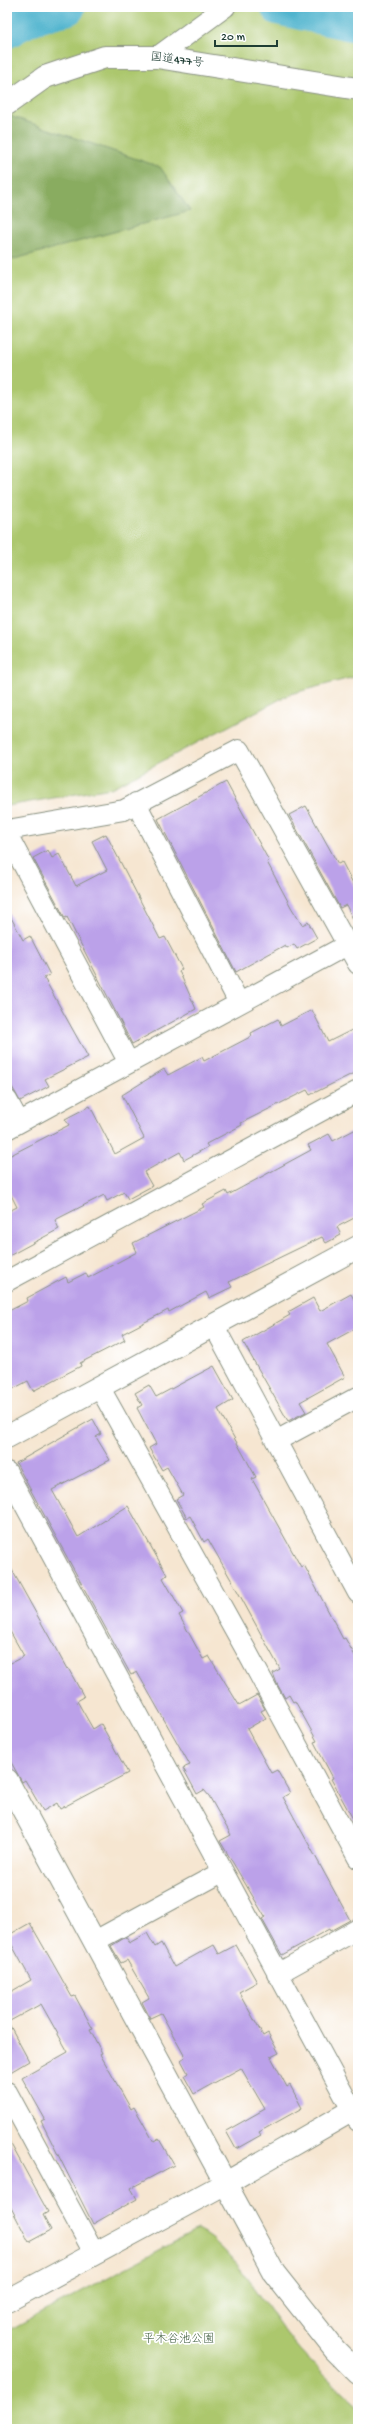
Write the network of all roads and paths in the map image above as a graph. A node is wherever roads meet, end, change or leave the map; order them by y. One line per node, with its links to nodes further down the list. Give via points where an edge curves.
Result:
1 (225, 7): 2 (street)
2 (157, 57): 3 (main road, 国道477号); 4 (main road, 国道477号, via 105,57 45,78)
3 (358, 89)
4 (7, 104)
5 (136, 803): 6 (street, via 124,810); 8 (street, via 239,750); 10 (street)
6 (7, 830)
7 (7, 834): 11 (street)
8 (347, 945): 9 (street); 10 (street)
9 (358, 964)
10 (239, 1003): 11 (street)
11 (129, 1063): 14 (street)
12 (358, 1091): 16 (street)
13 (7, 1100): 14 (street)
14 (13, 1126)
15 (358, 1246): 17 (main road)
16 (7, 1281)
17 (214, 1326): 18 (main road); 21 (street)
18 (100, 1388): 20 (main road); 25 (street)
19 (358, 1397): 21 (street)
20 (7, 1437)
21 (276, 1441): 23 (street)
22 (7, 1472): 26 (street)
23 (358, 1593)
24 (7, 1780): 28 (main road)
25 (358, 1858)
26 (222, 1872): 28 (street); 29 (street)
27 (358, 1929): 29 (street)
28 (95, 1941): 33 (main road)
29 (277, 1974): 31 (street)
30 (7, 2092): 32 (street)
31 (356, 2113): 33 (main road)
32 (13, 2116): 34 (street)
33 (226, 2183): 34 (main road); 36 (main road, via 274,2273 335,2350)
34 (94, 2253): 35 (main road)
35 (7, 2301)
36 (358, 2373)

